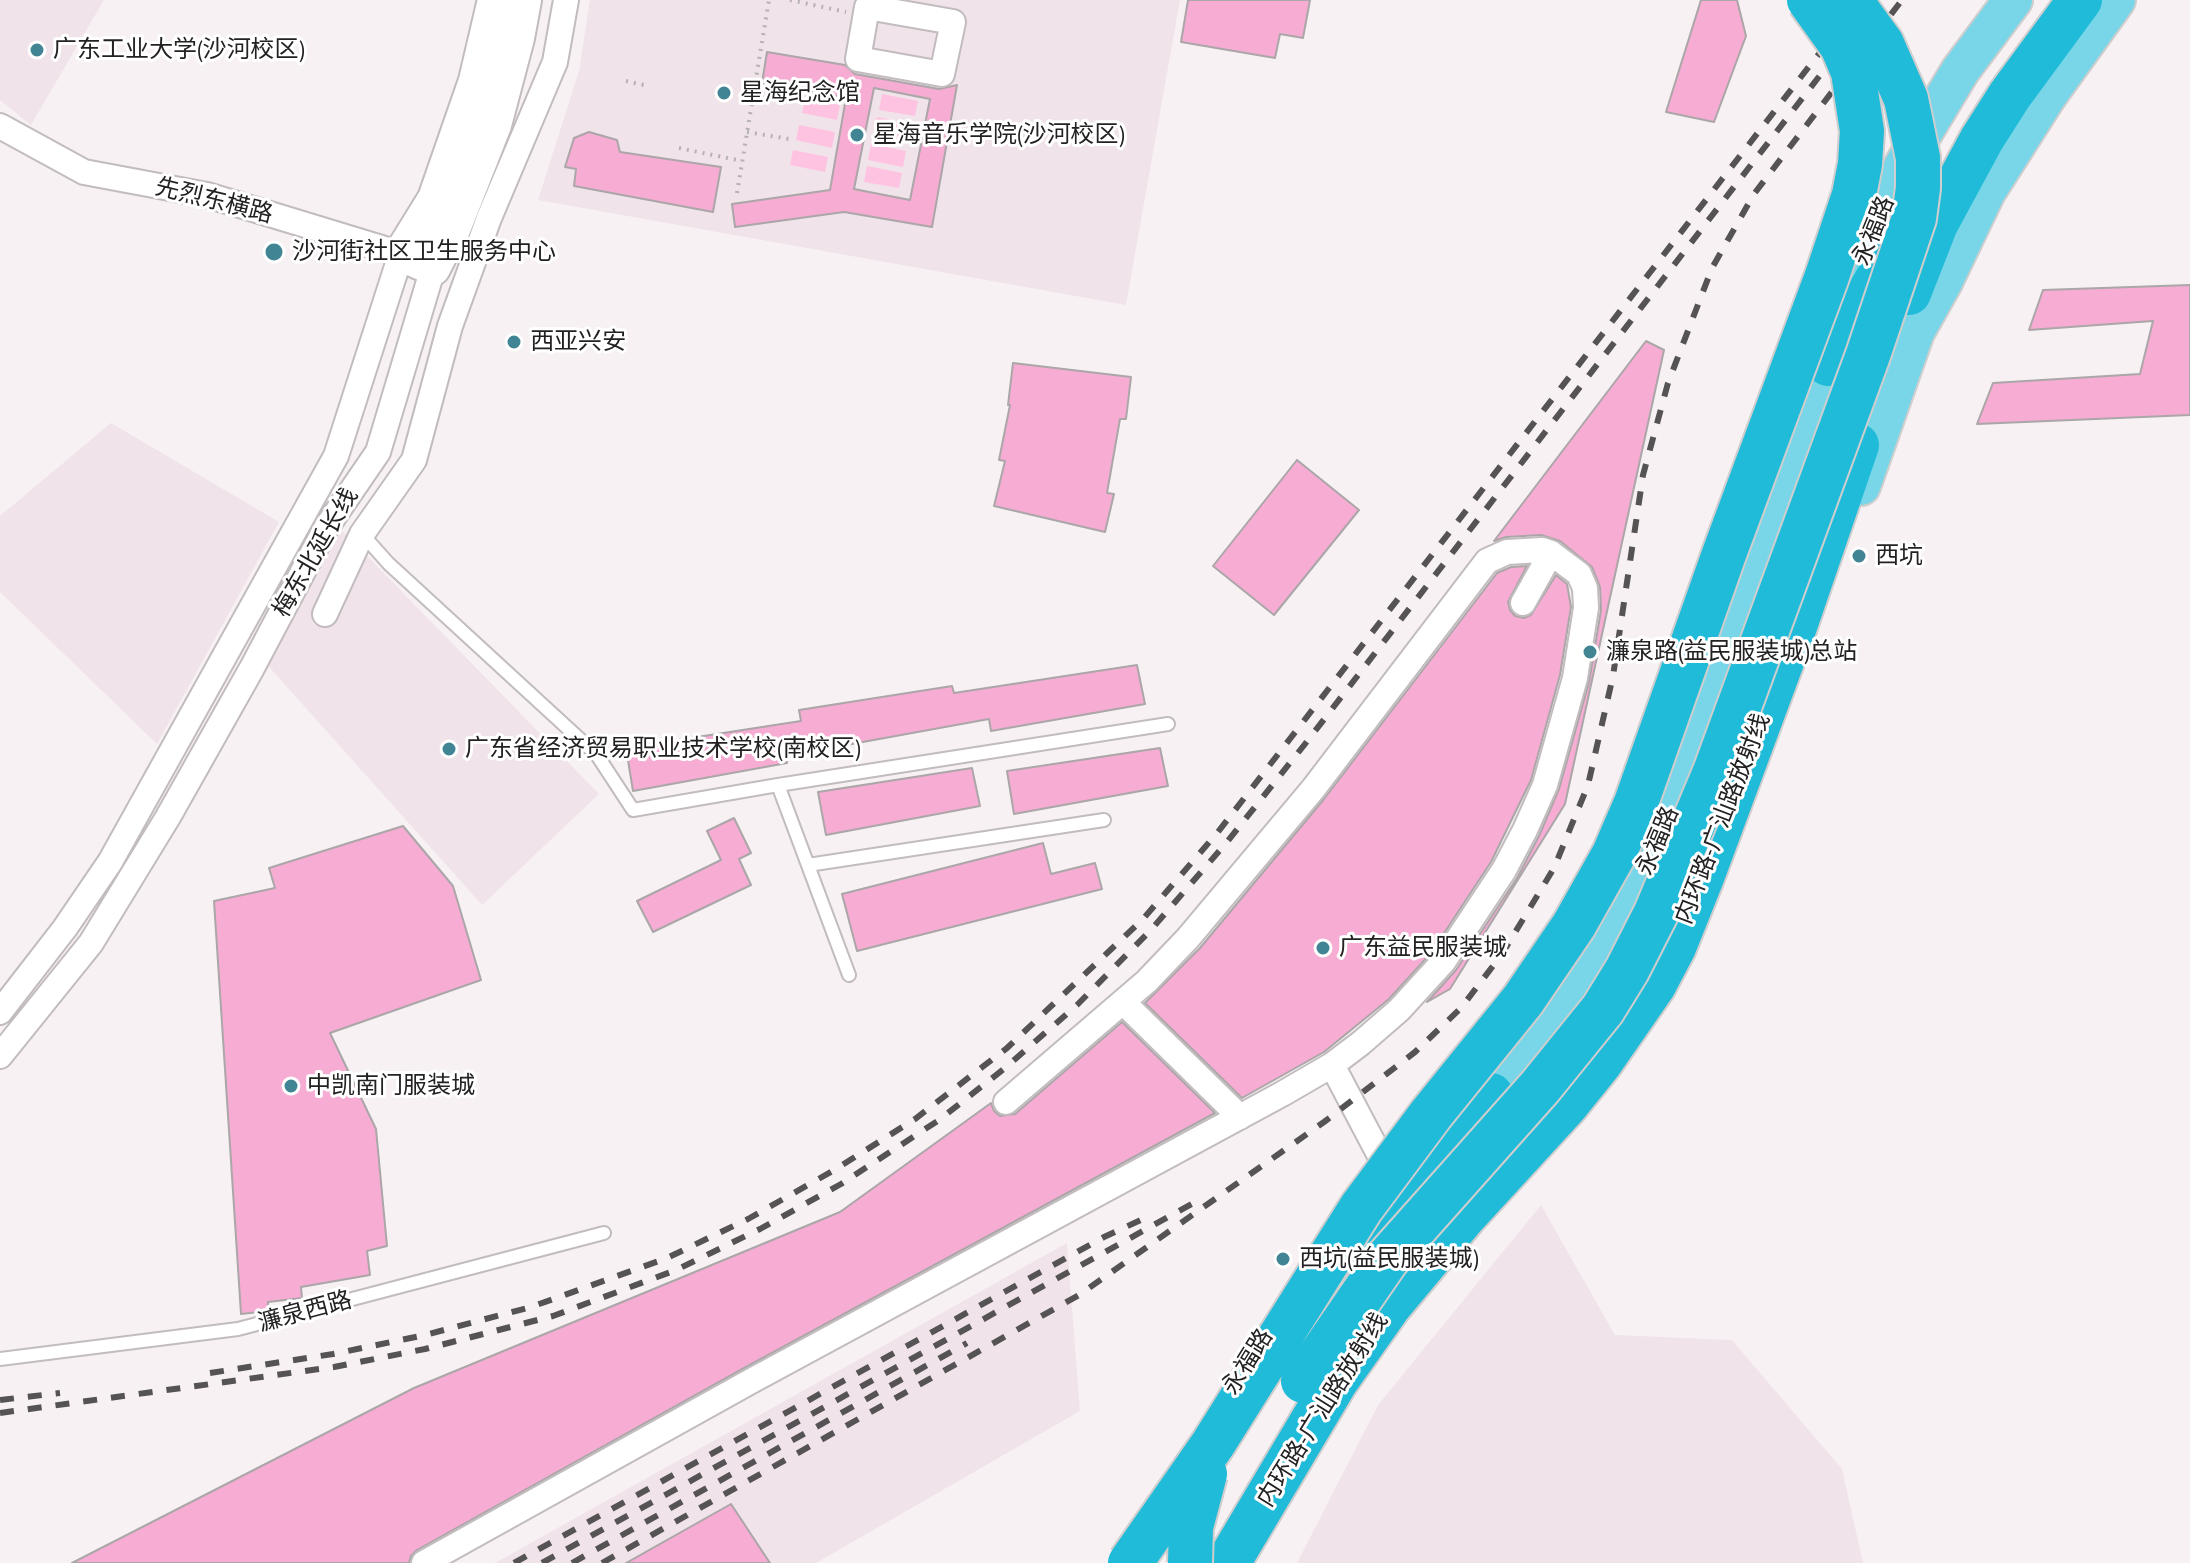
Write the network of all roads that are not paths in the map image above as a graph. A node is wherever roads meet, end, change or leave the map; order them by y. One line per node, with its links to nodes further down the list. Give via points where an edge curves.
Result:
1 (495, 0): 11 (street, 梅东北延长线, via 476,81 435,199)
2 (524, 0): 12 (street, 梅东北延长线, via 494,125)
3 (566, 0): 15 (street, via 555,62 450,326)
4 (1809, 0): 37 (highway, bridge, via 1827,21 1853,72 1860,164 1854,195 1636,803 1574,925 1523,1000 1361,1208)
5 (1850, 0): 42 (highway, bridge, via 1882,44 1906,99 1918,158 1914,218 1715,772 1656,913 1603,1009 1387,1259 1325,1345)
6 (2013, 0): 13 (main road, 永福路, via 1960,71 1885,199)
7 (2057, 0): 13 (highway, via 1932,184)
8 (2080, 0): 38 (highway, 内环路-广汕路放射线, via 2010,95 1936,224 1733,794 1654,985 1567,1104 1389,1306 1336,1381)
9 (2116, 0): 38 (main road, via 1986,192 1915,332 1788,693 1689,952 1663,1003 1602,1087 1438,1273 1375,1354)
10 (0, 126): 11 (street, 先烈东横路, via 84,172 207,195)
11 (401, 254): 12 (street, 先烈东横路); 20 (street, 梅东北延长线, via 336,456)
12 (433, 268): 14 (street, 梅东北延长线)
13 (1828, 364): 31 (main road, 永福路, via 1722,680 1650,863 1599,960 1545,1035)
14 (378, 452): 15 (street); 21 (street, 梅东北延长线, via 326,528)
15 (414, 460): 16 (street)
16 (362, 534): 19 (street); 23 (lane, via 597,755 633,810)
17 (1551, 553): 18 (street); 27 (street, via 1527,549 1487,561 1313,789 1188,938); 30 (street, via 1579,574 1586,608 1575,678 1540,796 1504,870 1443,962 1399,1010)
18 (1523, 603)
19 (325, 614)
20 (235, 638): 21 (street); 28 (street, 梅东北延长线, via 110,862)
21 (261, 651): 29 (street, 梅东北延长线, via 91,943)
22 (1168, 724): 23 (lane)
23 (778, 785): 25 (lane)
24 (1104, 820): 25 (lane)
25 (808, 865): 26 (lane)
26 (849, 975)
27 (1123, 1002): 32 (street); 33 (street)
28 (0, 1012)
29 (0, 1056)
30 (1332, 1065): 33 (street); 34 (street)
31 (1491, 1095): 34 (main road, 永福路); 37 (highway, via 1436,1151 1353,1251)
32 (1006, 1102)
33 (1240, 1117): 39 (street)
34 (1388, 1171): 40 (main road, 永福路, via 1340,1222 1165,1490)
35 (604, 1233): 36 (lane, 濂泉西路, via 238,1329)
36 (0, 1359)
37 (1203, 1460): 41 (highway, bridge); 42 (highway, bridge, via 1191,1527)
38 (1245, 1557)
39 (424, 1563)
40 (1106, 1563)
41 (1131, 1563)
42 (1193, 1563)

